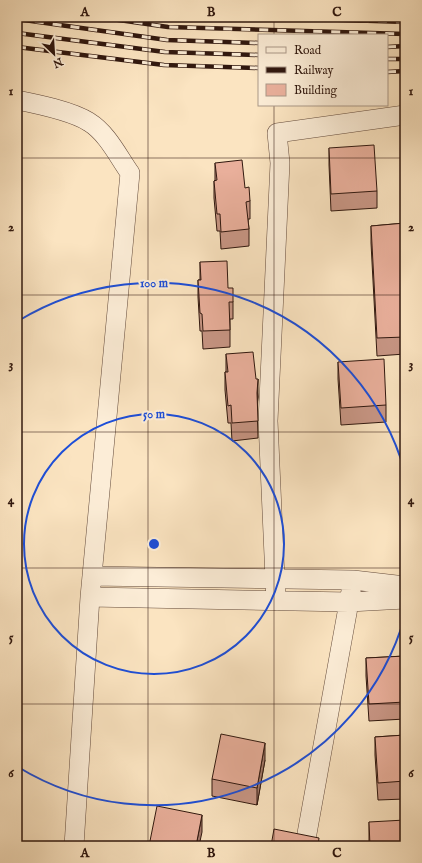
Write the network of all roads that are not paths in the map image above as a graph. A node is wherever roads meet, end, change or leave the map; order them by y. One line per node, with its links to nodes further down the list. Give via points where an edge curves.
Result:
1 (17, 100): 3 (street, via 47,106 89,122 108,140 130,173)
2 (405, 115): 4 (street, via 278,133 280,163 268,421)
3 (92, 576): 4 (street); 7 (street)
4 (274, 578): 5 (street); 9 (street)
5 (353, 580): 6 (street); 10 (street)
6 (405, 586)
7 (90, 597): 9 (street); 12 (street)
8 (405, 599): 10 (street)
9 (276, 601): 10 (street)
10 (349, 602): 11 (street)
11 (306, 840)
12 (74, 846)

